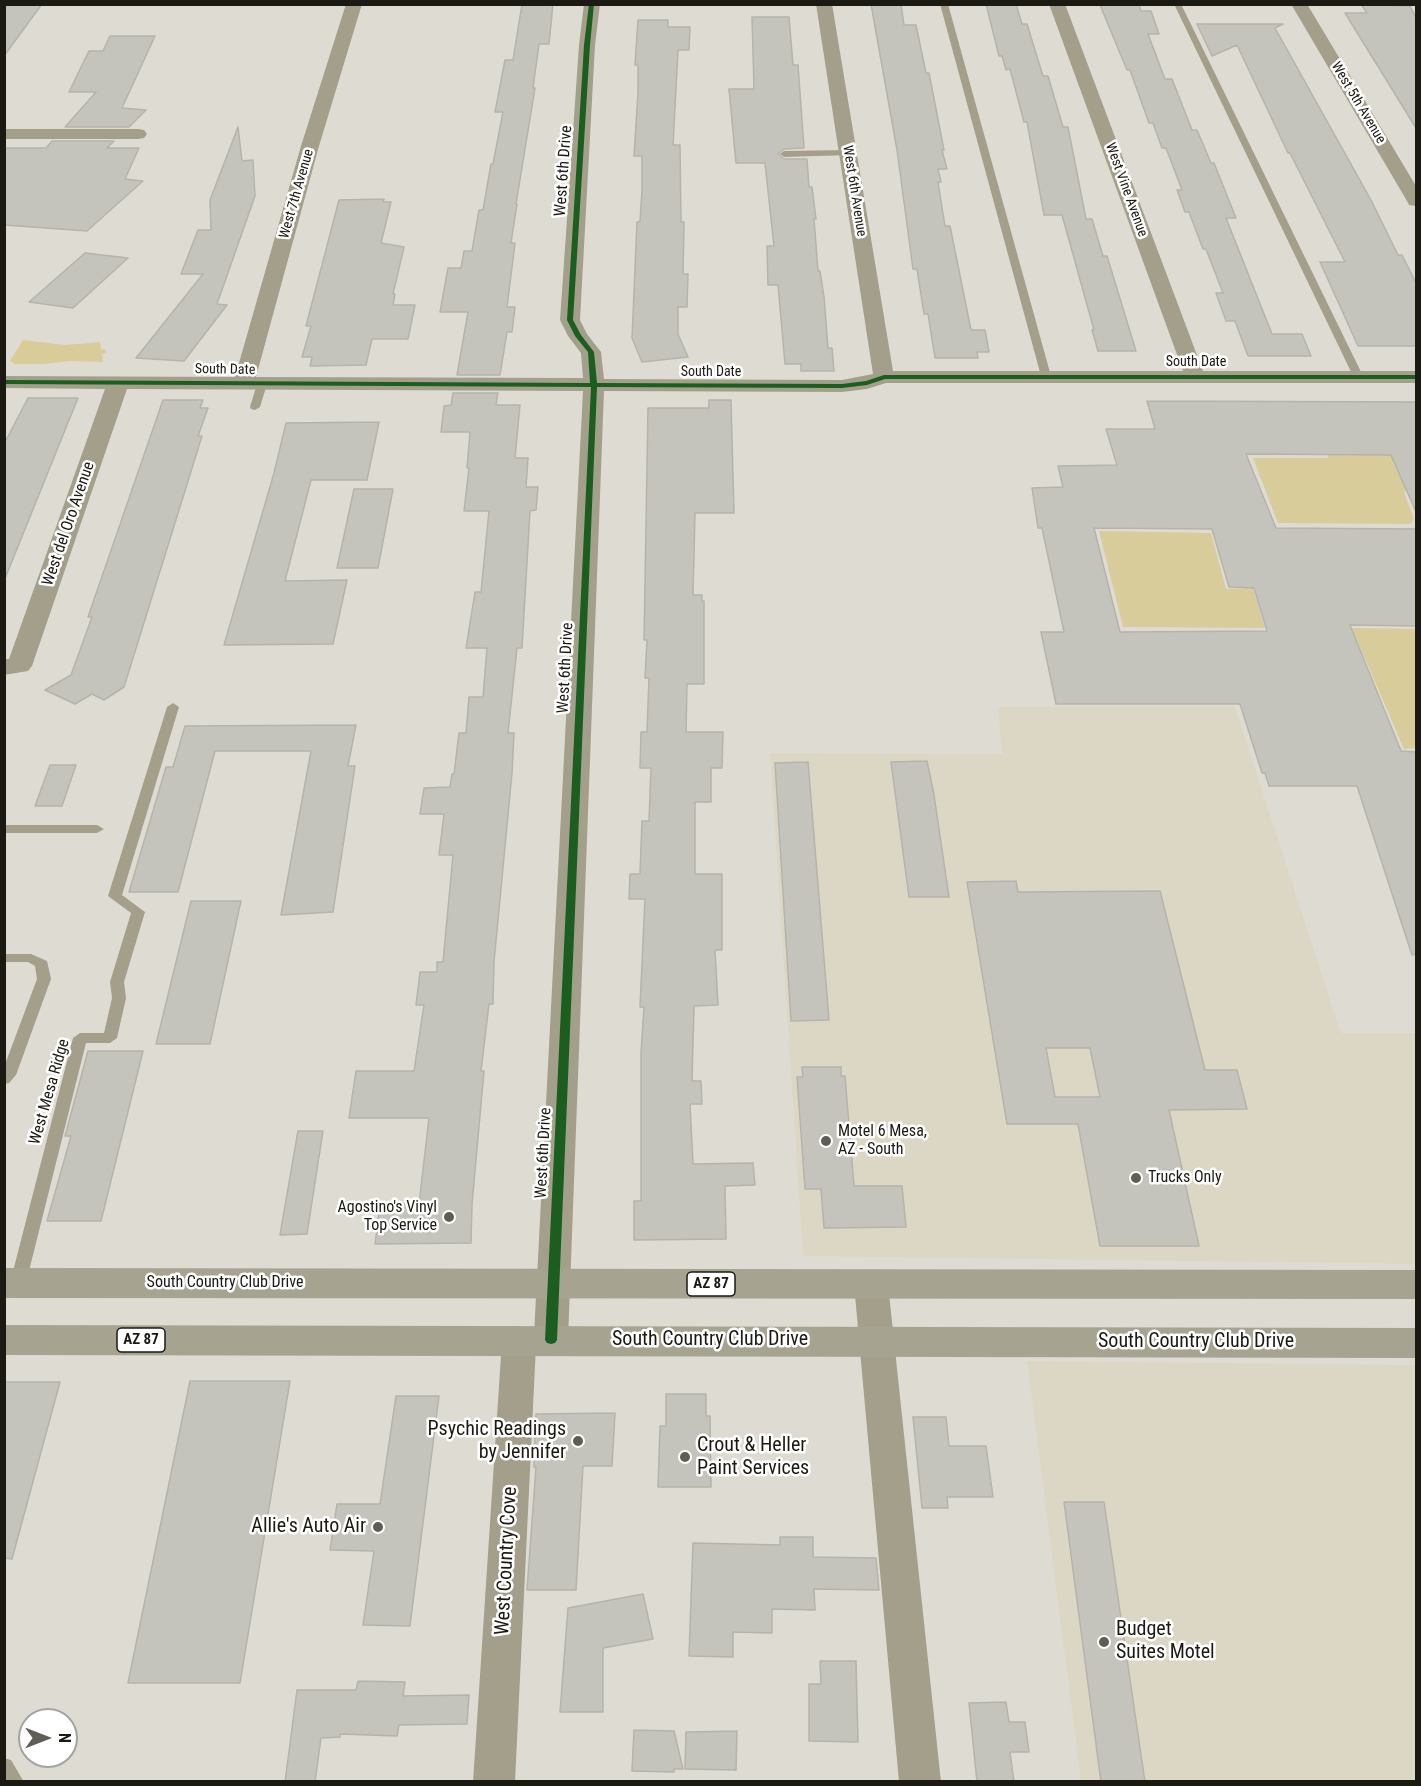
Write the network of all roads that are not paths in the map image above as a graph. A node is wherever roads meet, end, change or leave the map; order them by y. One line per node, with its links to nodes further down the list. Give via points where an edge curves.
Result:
1 (354, 4): 20 (street, West 7th Avenue, via 310,146)
2 (592, 4): 21 (street, West 6th Drive, via 570,320 591,352)
3 (824, 4): 10 (street, West 6th Avenue)
4 (944, 4): 13 (lane)
5 (1057, 4): 14 (street, West Vine Avenue)
6 (1177, 4): 15 (lane)
7 (1299, 4): 12 (street, West 5th Avenue)
8 (4, 134): 9 (street)
9 (138, 134)
10 (848, 153): 11 (lane); 17 (street, West 6th Avenue)
11 (784, 154)
12 (1416, 201)
13 (1046, 376): 14 (street, South Date); 17 (street, South Date)
14 (1195, 376): 15 (street, South Date)
15 (1358, 376): 16 (street, South Date)
16 (1416, 376)
17 (884, 377): 21 (street, South Date, via 842,386)
18 (4, 382): 19 (street, South Date)
19 (118, 382): 20 (street, South Date); 23 (street, West del Oro Avenue)
20 (253, 384): 21 (street, South Date); 22 (lane)
21 (594, 386): 30 (street, West 6th Drive)
22 (255, 407)
23 (12, 667)
24 (173, 707): 29 (lane, West Mesa Ridge, via 115,896 138,912 117,982 119,998 110,1038 80,1038)
25 (4, 829): 26 (lane)
26 (97, 829)
27 (4, 958): 28 (lane, via 31,958 42,964 44,979 9,1075)
28 (4, 1079)
29 (11, 1283): 30 (main road, South Country Club Drive / AZ 87)
30 (554, 1283): 31 (main road, South Country Club Drive / AZ 87); 34 (street, West 6th Drive)
31 (871, 1284): 32 (main road, South Country Club Drive / AZ 87); 35 (street)
32 (1416, 1285)
33 (4, 1340): 34 (main road, South Country Club Drive / AZ 87)
34 (535, 1340): 35 (main road, South Country Club Drive / AZ 87); 39 (street, West Country Cove)
35 (875, 1341): 36 (main road, South Country Club Drive / AZ 87); 40 (street)
36 (1416, 1343)
37 (4, 1766): 38 (lane)
38 (14, 1782)
39 (494, 1782)
40 (920, 1782)

